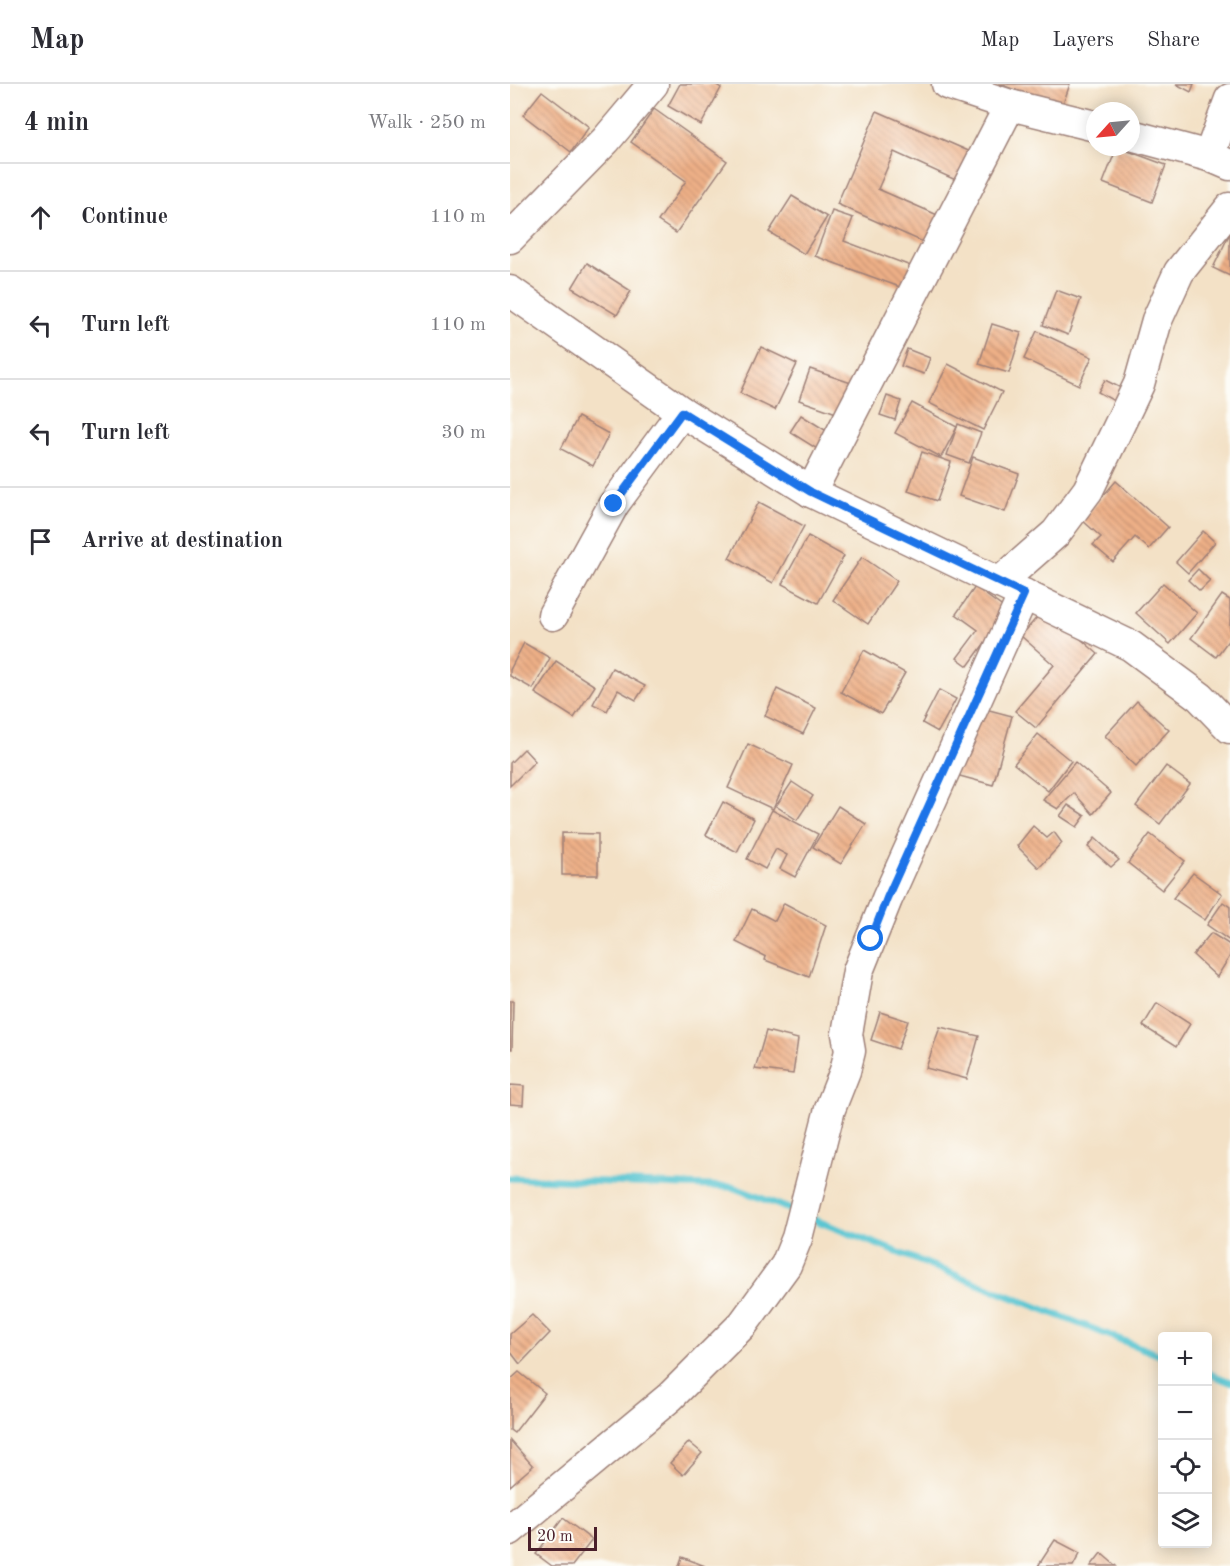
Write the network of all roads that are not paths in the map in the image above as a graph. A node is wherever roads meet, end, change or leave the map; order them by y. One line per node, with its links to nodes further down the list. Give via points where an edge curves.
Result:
1 (653, 84): 9 (street, via 606,140)
2 (947, 84): 4 (street)
3 (1230, 99): 7 (street)
4 (1010, 105): 5 (street); 12 (street)
5 (1086, 124)
6 (1140, 138): 7 (street)
7 (1220, 160)
8 (1230, 208): 13 (street, via 1179,272 1157,320 1139,384 1088,490)
9 (510, 238)
10 (510, 291): 11 (street)
11 (682, 412): 12 (street); 14 (street, via 614,504)
12 (811, 492): 13 (street)
13 (1011, 589): 15 (street, via 1131,646 1200,697); 16 (street, via 858,971 847,1034 850,1051 830,1109 798,1238 786,1265 743,1324 670,1397)
14 (553, 615)
15 (1230, 728)
16 (510, 1530)

